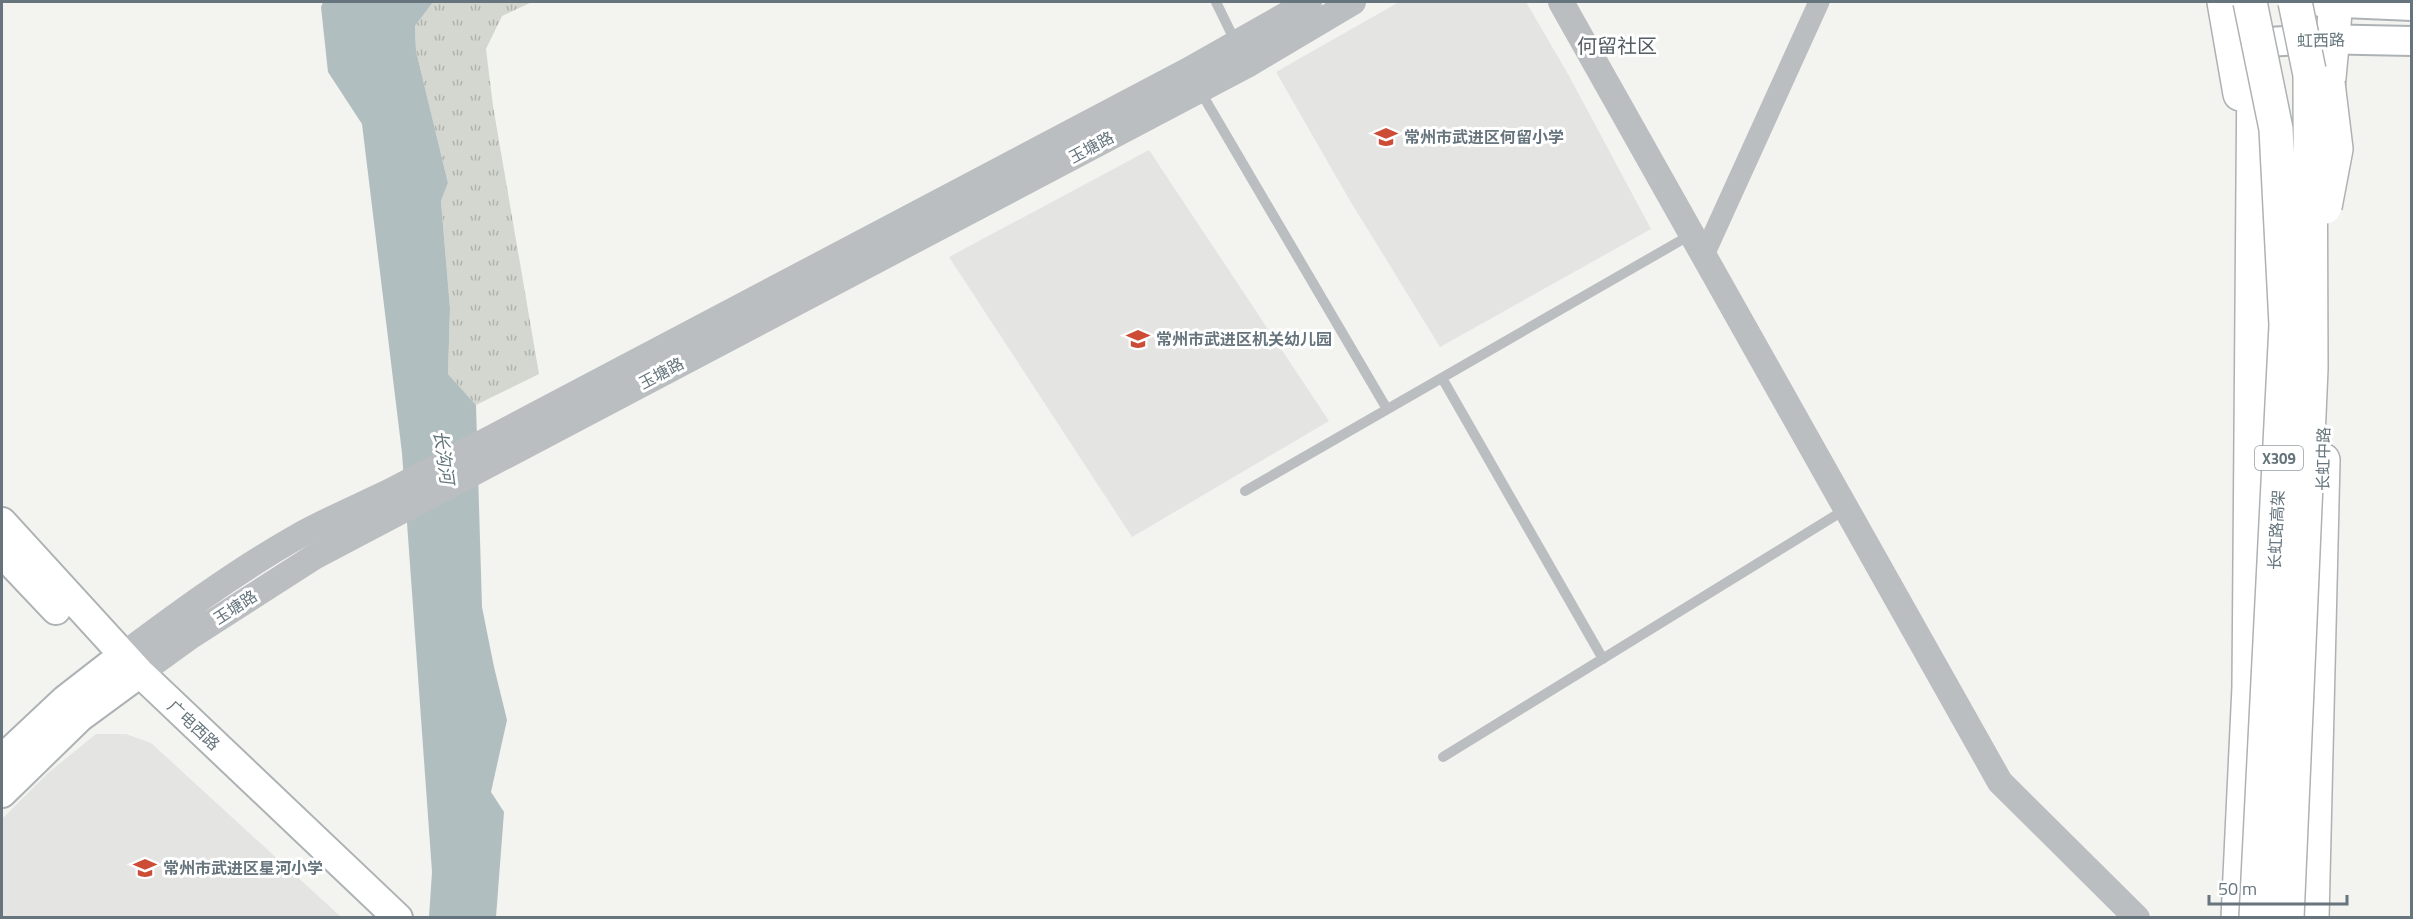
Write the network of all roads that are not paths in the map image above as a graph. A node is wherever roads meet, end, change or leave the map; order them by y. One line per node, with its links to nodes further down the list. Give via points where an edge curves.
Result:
1 (1216, 2): 16 (lane)
2 (1309, 2): 16 (street, 玉塘路)
3 (1353, 2): 16 (street, 玉塘路)
4 (1561, 2): 18 (street)
5 (1819, 2): 18 (street)
6 (2238, 2): 15 (main road); 35 (main road, 长虹路高架 / X309, bridge, via 2276,129 2286,325)
7 (2295, 2): 19 (main road, 长虹路高架 / X309, bridge, via 2310,75)
8 (2308, 2): 13 (main road, 长虹中路)
9 (2317, 2): 19 (main road, bridge, via 2336,149)
10 (2321, 2): 11 (main road)
11 (2336, 2): 12 (main road); 13 (main road)
12 (2412, 6)
13 (2324, 39): 14 (main road, 虹西路); 15 (main road, 虹西路); 37 (main road, 长虹中路, via 2320,170 2326,307)
14 (2412, 40)
15 (2243, 44): 34 (main road, via 2253,168 2249,687)
16 (1242, 55): 17 (street, 玉塘路)
17 (1193, 80): 21 (lane); 27 (street, 玉塘路, via 394,501 191,636)
18 (1698, 244): 20 (lane); 23 (street)
19 (2311, 285): 36 (main road, 长虹路高架 / X309, bridge)
20 (1442, 378): 21 (lane); 26 (lane)
21 (1387, 410): 22 (lane)
22 (1245, 491)
23 (1846, 508): 26 (lane); 33 (street, via 2000,782)
24 (2, 522): 27 (main road, 广电西路)
25 (2, 554): 27 (main road, 广电西路)
26 (1603, 659): 28 (lane)
27 (125, 669): 29 (main road, 玉塘路, via 65,700); 30 (main road, 玉塘路); 31 (main road, 广电西路); 32 (main road, 广电西路)
28 (1443, 757)
29 (2, 759)
30 (2, 793)
31 (370, 918)
32 (398, 918)
33 (2137, 918)
34 (2238, 918)
35 (2256, 918)
36 (2287, 918)
37 (2312, 918)

